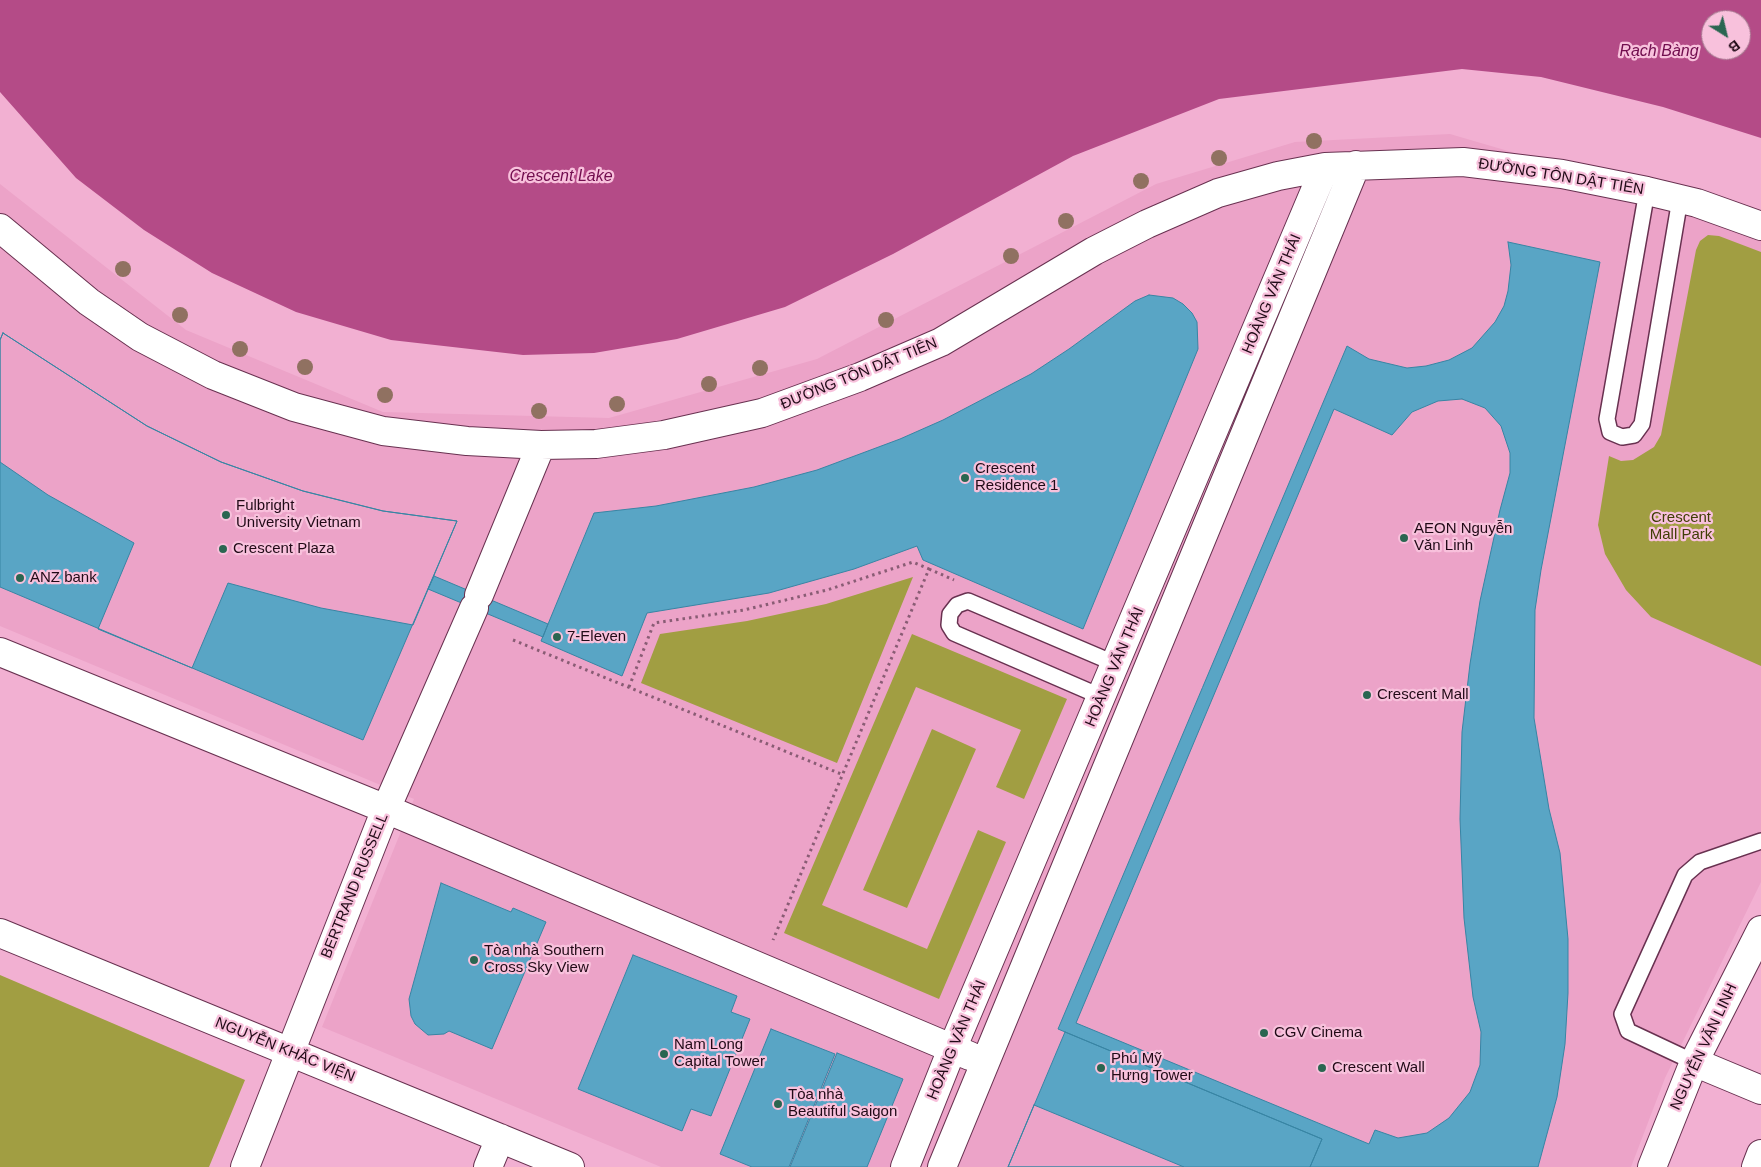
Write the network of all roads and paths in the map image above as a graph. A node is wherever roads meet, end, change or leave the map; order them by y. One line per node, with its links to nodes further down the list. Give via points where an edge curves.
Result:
1 (1356, 165): 2 (main road, ĐƯỜNG TÔN DẬT TIÊN); 3 (main road, ĐƯỜNG TÔN DẬT TIÊN, via 1463,162 1562,174); 17 (main road, HOÀNG VĂN THÁI)
2 (1325, 167): 7 (main road, ĐƯỜNG TÔN DẬT TIÊN, via 1218,193 1147,224 1094,251 941,342 860,377 762,413 664,435 596,444); 10 (main road, HOÀNG VĂN THÁI)
3 (1648, 191): 4 (main road, ĐƯỜNG TÔN DẬT TIÊN); 4 (lane, via 1607,420 1610,432 1622,437 1634,435 1642,424)
4 (1680, 199): 5 (main road, ĐƯỜNG TÔN DẬT TIÊN)
5 (1761, 226)
6 (0, 228): 7 (main road, ĐƯỜNG TÔN DẬT TIÊN, via 89,302 140,337 213,375 294,407 382,431)
7 (541, 446): 14 (main road, BERTRAND RUSSELL)
8 (513, 640): 11 (path)
9 (0, 652): 14 (main road)
10 (1116, 664): 12 (main road, HOÀNG VĂN THÁI); 12 (lane, via 968,601 957,605 950,614 949,625 954,634)
11 (629, 687): 13 (path); 13 (path, via 654,623 744,610 827,590 913,562 929,569)
12 (1102, 697): 15 (main road, HOÀNG VĂN THÁI)
13 (841, 774): 20 (path)
14 (386, 809): 21 (main road); 22 (main road, BERTRAND RUSSELL)
15 (1045, 832): 17 (main road); 21 (main road, HOÀNG VĂN THÁI)
16 (1761, 841): 24 (lane, via 1700,862 1685,875 1622,1014 1628,1031)
17 (1074, 845): 23 (main road, HOÀNG VĂN THÁI)
18 (1761, 930): 24 (main road, NGUYỄN VĂN LINH)
19 (0, 933): 22 (main road, NGUYỄN KHẮC VIỆN)
20 (773, 940)
21 (952, 1049): 23 (main road); 31 (main road, HOÀNG VĂN THÁI)
22 (290, 1052): 26 (main road, NGUYỄN KHẮC VIỆN); 28 (main road, BERTRAND RUSSELL)
23 (984, 1062): 32 (main road, HOÀNG VĂN THÁI)
24 (1694, 1062): 25 (main road); 33 (main road, NGUYỄN VĂN LINH)
25 (1761, 1090)
26 (500, 1138): 29 (main road); 30 (main road, NGUYỄN KHẮC VIỆN)
27 (1761, 1154): 34 (main road)
28 (245, 1167)
29 (488, 1167)
30 (570, 1167)
31 (905, 1167)
32 (942, 1167)
33 (1652, 1167)
34 (1756, 1167)

